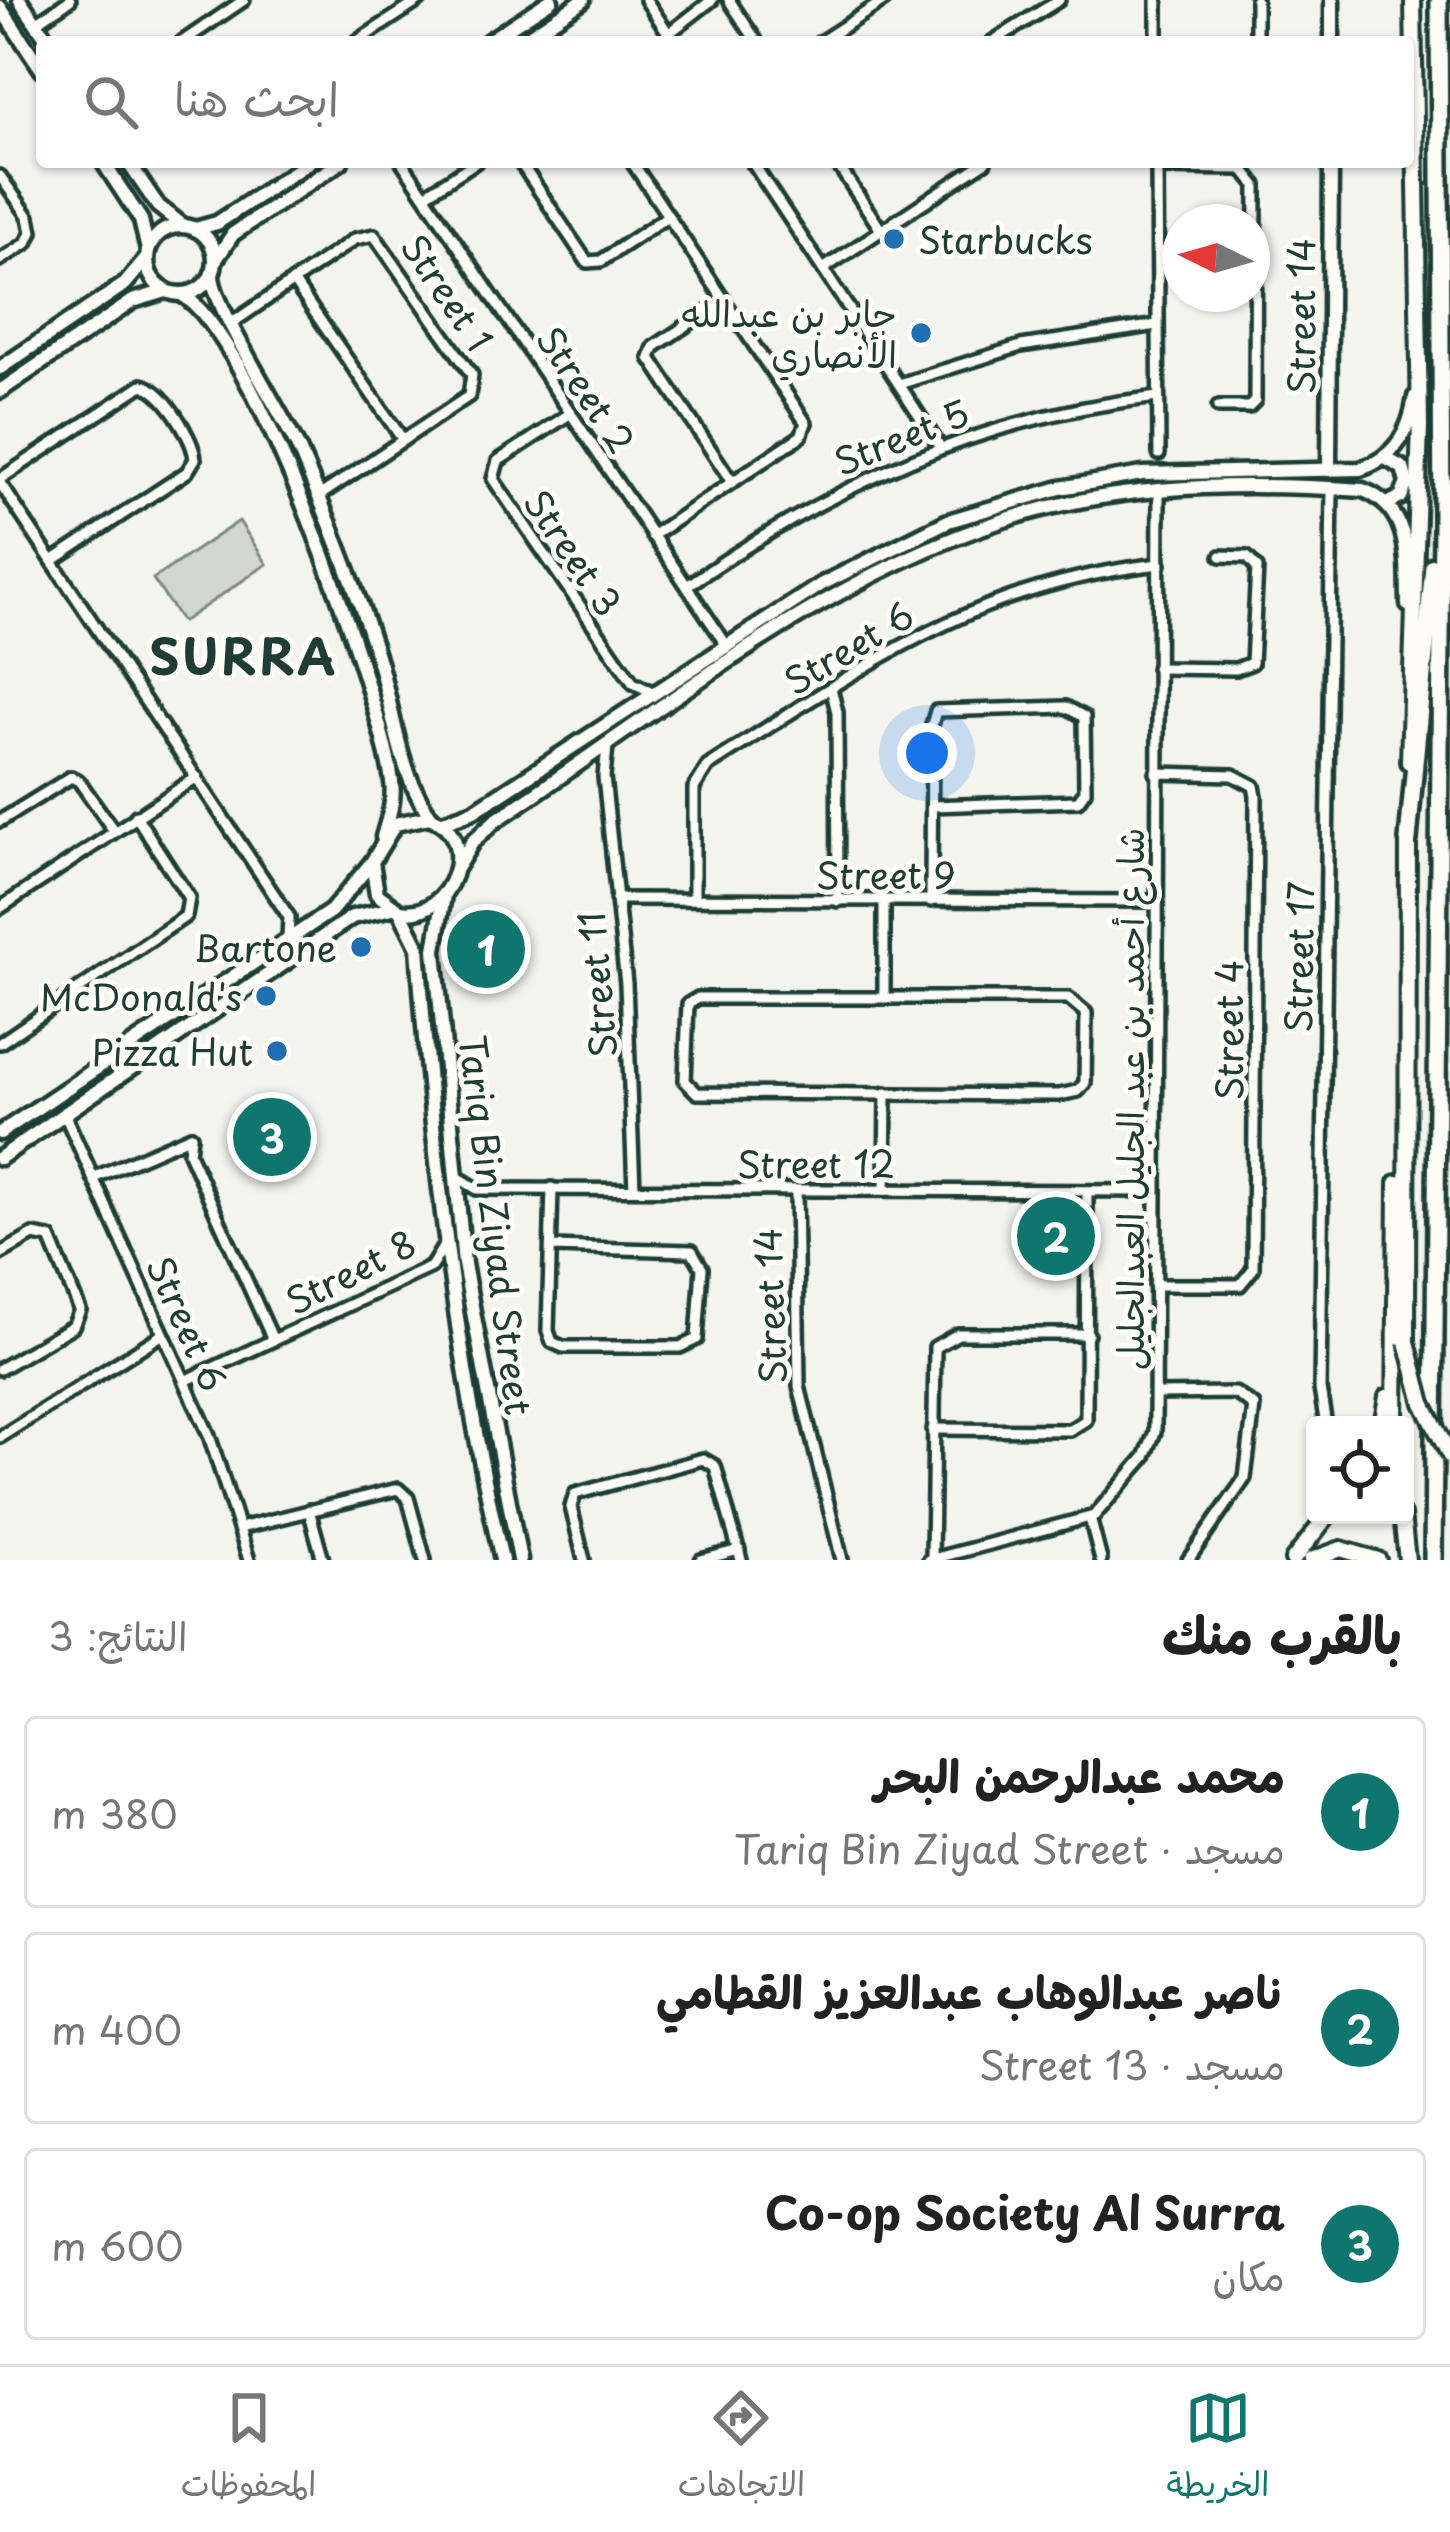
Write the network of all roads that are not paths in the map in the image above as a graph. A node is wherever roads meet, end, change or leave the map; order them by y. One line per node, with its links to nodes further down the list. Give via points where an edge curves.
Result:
1 (20, 0): 18 (street)
2 (70, 0): 18 (street)
3 (244, 0): 20 (street)
4 (420, 0): 21 (street)
5 (550, 0): 22 (street)
6 (583, 0): 23 (street)
7 (646, 0): 24 (street)
8 (712, 0): 25 (street)
9 (729, 0): 26 (street)
10 (884, 0): 27 (street)
11 (1059, 0): 28 (street)
12 (1157, 0): 29 (street)
13 (1256, 0): 30 (street)
14 (1332, 0): 31 (street)
15 (1413, 0): 32 (main road)
16 (1438, 5): 93 (highway)
17 (0, 7): 33 (street)
18 (36, 23): 19 (street)
19 (45, 36)
20 (191, 36)
21 (365, 36)
22 (507, 36)
23 (529, 36)
24 (670, 36)
25 (673, 36)
26 (753, 36)
27 (829, 36)
28 (1002, 36)
29 (1157, 36)
30 (1256, 36)
31 (1331, 36)
32 (1414, 36)
33 (36, 61)
34 (1414, 61): 68 (main road)
35 (107, 168): 56 (street, via 141,220)
36 (132, 168): 53 (street, via 158,206)
37 (300, 168): 52 (street)
38 (332, 168): 54 (street)
39 (406, 168): 50 (street, Street 2)
40 (467, 168): 50 (street)
41 (524, 168): 51 (street, via 587,262 601,261)
42 (636, 168): 51 (street)
43 (756, 168): 59 (street)
44 (840, 168): 55 (street)
45 (977, 168): 55 (street)
46 (1157, 168): 67 (street)
47 (1236, 168): 75 (street, via 1256,185 1255,401)
48 (1331, 168): 83 (street, Street 14)
49 (0, 176): 57 (street, via 32,232)
50 (425, 195): 76 (street, Street 2)
51 (668, 215): 63 (street)
52 (229, 216): 53 (street); 54 (street)
53 (189, 228): 56 (street, via 161,232); 58 (street, via 208,240)
54 (237, 230): 58 (street)
55 (881, 230): 59 (street)
56 (148, 254): 61 (street, via 152,277); 64 (street, via 130,280)
57 (0, 260)
58 (213, 268): 62 (street, via 197,290); 66 (street, via 214,292)
59 (823, 269): 70 (street)
60 (293, 281): 66 (street, Street 1); 79 (street); 79 (street, Street 1, via 359,236 380,239 473,378 469,396)
61 (166, 291): 62 (street); 65 (street)
62 (181, 294): 74 (street, via 202,311)
63 (725, 300): 87 (street, via 806,423 801,436); 87 (street, via 654,347 650,358)
64 (98, 302): 65 (street, via 109,307); 69 (street)
65 (107, 319): 71 (street)
66 (232, 323): 73 (street)
67 (1157, 326): 70 (street, via 1021,346); 72 (street)
68 (1419, 366): 82 (street, via 1409,426); 103 (main road)
69 (0, 368)
70 (898, 384): 80 (street)
71 (0, 392)
72 (1158, 397): 80 (street, Street 5, via 1025,419); 81 (street)
73 (275, 400): 74 (street, via 271,411); 77 (street)
74 (258, 407): 78 (street)
75 (1218, 407)
76 (571, 412): 95 (street, Street 2); 105 (street, Street 3, via 498,461 492,476)
77 (288, 426): 78 (street, via 277,422); 90 (street)
78 (271, 434): 121 (street, via 317,536 375,712 393,788)
79 (403, 440): 90 (street, Street 1)
80 (939, 446): 101 (street, Street 5, via 799,511)
81 (1159, 454): 84 (street); 85 (street)
82 (1385, 458): 83 (street); 91 (street, via 1403,467 1407,483)
83 (1329, 470): 84 (street)
84 (1177, 472): 85 (street)
85 (1142, 474): 92 (street)
86 (0, 481): 99 (street); 99 (street, via 142,385 192,444 190,469)
87 (732, 482): 95 (street)
88 (1332, 488): 89 (street); 91 (street, via 1363,490); 166 (street, Street 17)
89 (1159, 490): 96 (street, via 1057,506); 100 (street, شارع أحمد بن عبد الجليل العبدالجليل)
90 (319, 496): 118 (street, via 380,664 410,786)
91 (1387, 504): 103 (street, via 1405,537)
92 (948, 521): 94 (street); 96 (street)
93 (1442, 522): 122 (highway, via 1427,605); 196 (highway)
94 (926, 530): 97 (street); 102 (street)
95 (652, 536): 101 (street, Street 2)
96 (953, 538): 97 (street)
97 (932, 547): 109 (street, via 840,594)
98 (1221, 556): 104 (street, via 1247,557 1257,568 1252,663)
99 (52, 561): 113 (street)
100 (1160, 564): 104 (street, شارع أحمد بن عبد الجليل العبدالجليل); 106 (street, Street 6, via 1081,575 982,604)
101 (687, 586): 102 (street, Street 2)
102 (727, 646): 107 (street)
103 (1410, 651): 122 (main road)
104 (1157, 668): 111 (street, شارع أحمد بن عبد الجليل العبدالجليل)
105 (633, 683): 107 (street); 108 (street)
106 (831, 688): 127 (street, Street 6, via 697,778); 129 (street)
107 (652, 692): 108 (street)
108 (632, 704): 114 (street)
109 (607, 746): 110 (street); 112 (street, Street 11)
110 (581, 764): 112 (street); 115 (street)
111 (1156, 773): 131 (street, شارع أحمد بن عبد الجليل العبدالجليل); 157 (street, Street 4, via 1240,776 1256,796 1253,1269 1240,1285)
112 (604, 777): 126 (street, Street 11)
113 (197, 778): 117 (street); 134 (street)
114 (523, 779): 115 (street); 118 (street, via 474,812)
115 (534, 796): 124 (street, via 480,834)
116 (932, 806): 116 (street, via 938,710 1060,707 1084,717 1080,800); 128 (street)
117 (136, 817): 120 (street); 138 (street, via 189,898 186,916)
118 (437, 820): 121 (street, via 400,821); 124 (street, via 458,845)
119 (0, 821): 120 (street, via 71,777)
120 (114, 831): 132 (street)
121 (383, 837): 123 (street)
122 (1408, 840): 139 (main road)
123 (371, 862): 133 (street, via 374,888); 135 (street, via 347,898)
124 (457, 867): 125 (street)
125 (444, 896): 133 (street, via 424,911); 144 (street, Tariq Bin Ziyad Street, via 435,950)
126 (616, 899): 127 (street, Street 9); 147 (street, Street 11)
127 (694, 899): 129 (street, Street 9)
128 (931, 901): 130 (street, Street 9); 131 (street, Street 9)
129 (838, 902): 130 (street, Street 9)
130 (884, 902): 137 (street)
131 (1155, 902): 152 (street, شارع أحمد بن عبد الجليل العبدالجليل)
132 (0, 908)
133 (397, 910): 141 (street, via 352,917); 154 (street, Tariq Bin Ziyad Street, via 418,947)
134 (290, 916): 135 (street); 136 (street)
135 (311, 924): 136 (street)
136 (288, 939): 142 (street)
137 (884, 996): 140 (street, via 694,1000 684,1013 685,1076 692,1091 703,1093); 140 (street, via 1063,998 1087,1017 1085,1082 1074,1093)
138 (0, 1043)
139 (1407, 1077): 158 (main road); 172 (main road, bridge, via 1407,1342)
140 (886, 1093): 150 (street)
141 (64, 1113): 143 (street); 145 (street, Street 6)
142 (0, 1133)
143 (0, 1158)
144 (455, 1175): 148 (street); 153 (street, Tariq Bin Ziyad Street)
145 (93, 1178): 159 (street, Street 6); 161 (street, Street 8, via 191,1136 189,1153)
146 (552, 1189): 147 (street, Street 12); 148 (street, Street 12); 155 (street)
147 (634, 1189): 149 (street, Street 12)
148 (477, 1190): 153 (street)
149 (796, 1190): 150 (street, Street 12); 187 (street, Street 14, via 799,1386)
150 (885, 1190): 151 (street, Street 12)
151 (1087, 1191): 152 (street, Street 12); 160 (street)
152 (1154, 1192): 157 (street, شارع أحمد بن عبد الجليل العبدالجليل)
153 (458, 1205): 165 (street, Tariq Bin Ziyad Street)
154 (445, 1244): 161 (street, Street 8, via 430,1267); 169 (street, Tariq Bin Ziyad Street)
155 (551, 1247): 155 (street, via 554,1344 684,1347 698,1339 702,1268 692,1251)
156 (0, 1254): 162 (street, via 33,1235 50,1238 80,1306 73,1326)
157 (1156, 1285): 164 (street, شارع أحمد بن عبد الجليل العبدالجليل)
158 (1394, 1332): 167 (main road); 168 (main road)
159 (163, 1334): 163 (street, Street 6); 171 (street)
160 (1088, 1334): 170 (street, via 942,1339 933,1357); 170 (street, via 1088,1409 1079,1427)
161 (273, 1340): 163 (street, Street 8)
162 (0, 1369)
163 (185, 1381): 177 (street, Street 6)
164 (1157, 1394): 174 (street, شارع أحمد بن عبد الجليل العبدالجليل, via 1149,1449); 191 (street, via 1235,1393 1254,1406 1245,1478)
165 (488, 1415): 169 (street, via 479,1410); 184 (street, Tariq Bin Ziyad Street)
166 (1324, 1416)
167 (1383, 1416)
168 (1395, 1416)
169 (472, 1418): 183 (street, Tariq Bin Ziyad Street)
170 (932, 1429): 188 (street)
171 (0, 1437)
172 (1450, 1456)
173 (309, 1510): 177 (street); 181 (street); 182 (street, via 401,1490)
174 (1090, 1518): 178 (street); 190 (street)
175 (1321, 1524): 192 (main road)
176 (1403, 1524): 195 (main road)
177 (240, 1528): 180 (street, Street 6)
178 (987, 1545): 188 (street); 189 (street)
179 (740, 1555): 185 (street, via 715,1466 703,1459 575,1494); 186 (street)
180 (249, 1560)
181 (323, 1560)
182 (425, 1560)
183 (502, 1560)
184 (520, 1560)
185 (584, 1560)
186 (701, 1560)
187 (842, 1560)
188 (930, 1560)
189 (991, 1560)
190 (1101, 1560)
191 (1188, 1560)
192 (1293, 1560)
193 (1311, 1560): 194 (main road, via 1341,1549)
194 (1378, 1560)
195 (1407, 1560)
196 (1433, 1560)

